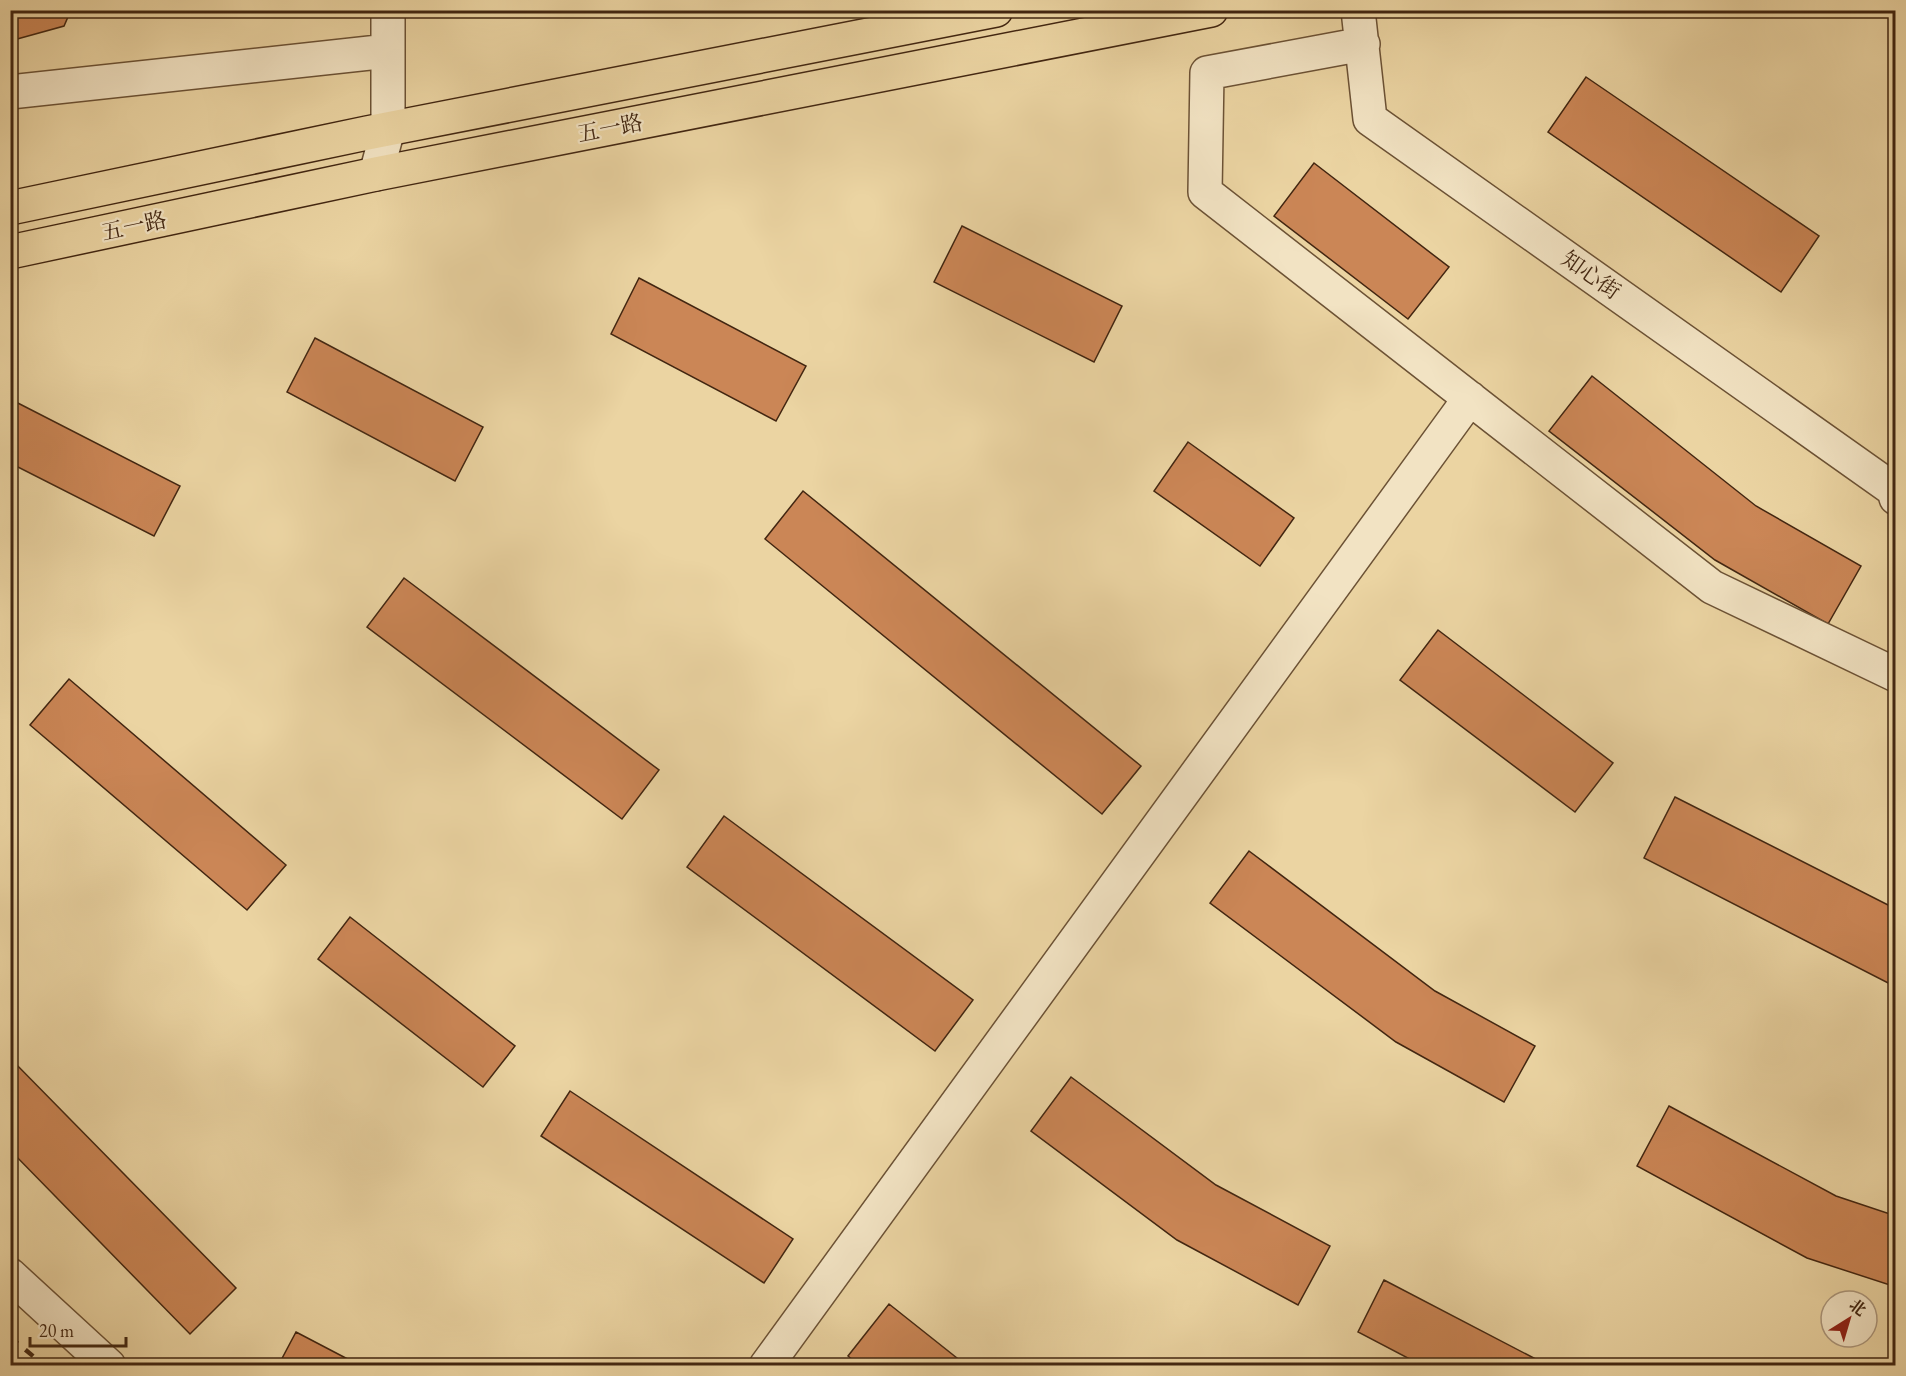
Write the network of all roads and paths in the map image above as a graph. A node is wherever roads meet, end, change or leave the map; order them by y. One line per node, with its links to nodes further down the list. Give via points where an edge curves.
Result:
1 (388, 10): 6 (street)
2 (996, 10): 8 (main road, 五一路)
3 (1211, 10): 9 (main road, 五一路)
4 (1358, 10): 5 (street, 知心街)
5 (1363, 44): 12 (street, via 1206,73 1205,192); 13 (street, 知心街, via 1370,119 1894,490)
6 (388, 51): 7 (street); 8 (street)
7 (10, 92)
8 (388, 129): 9 (street); 10 (main road, 五一路)
9 (376, 174): 11 (main road, 五一路)
10 (10, 208)
11 (10, 252)
12 (1470, 398): 14 (street, via 1712,587); 17 (street)
13 (1896, 498)
14 (1896, 675)
15 (10, 1275): 16 (street)
16 (109, 1365)
17 (766, 1365)

